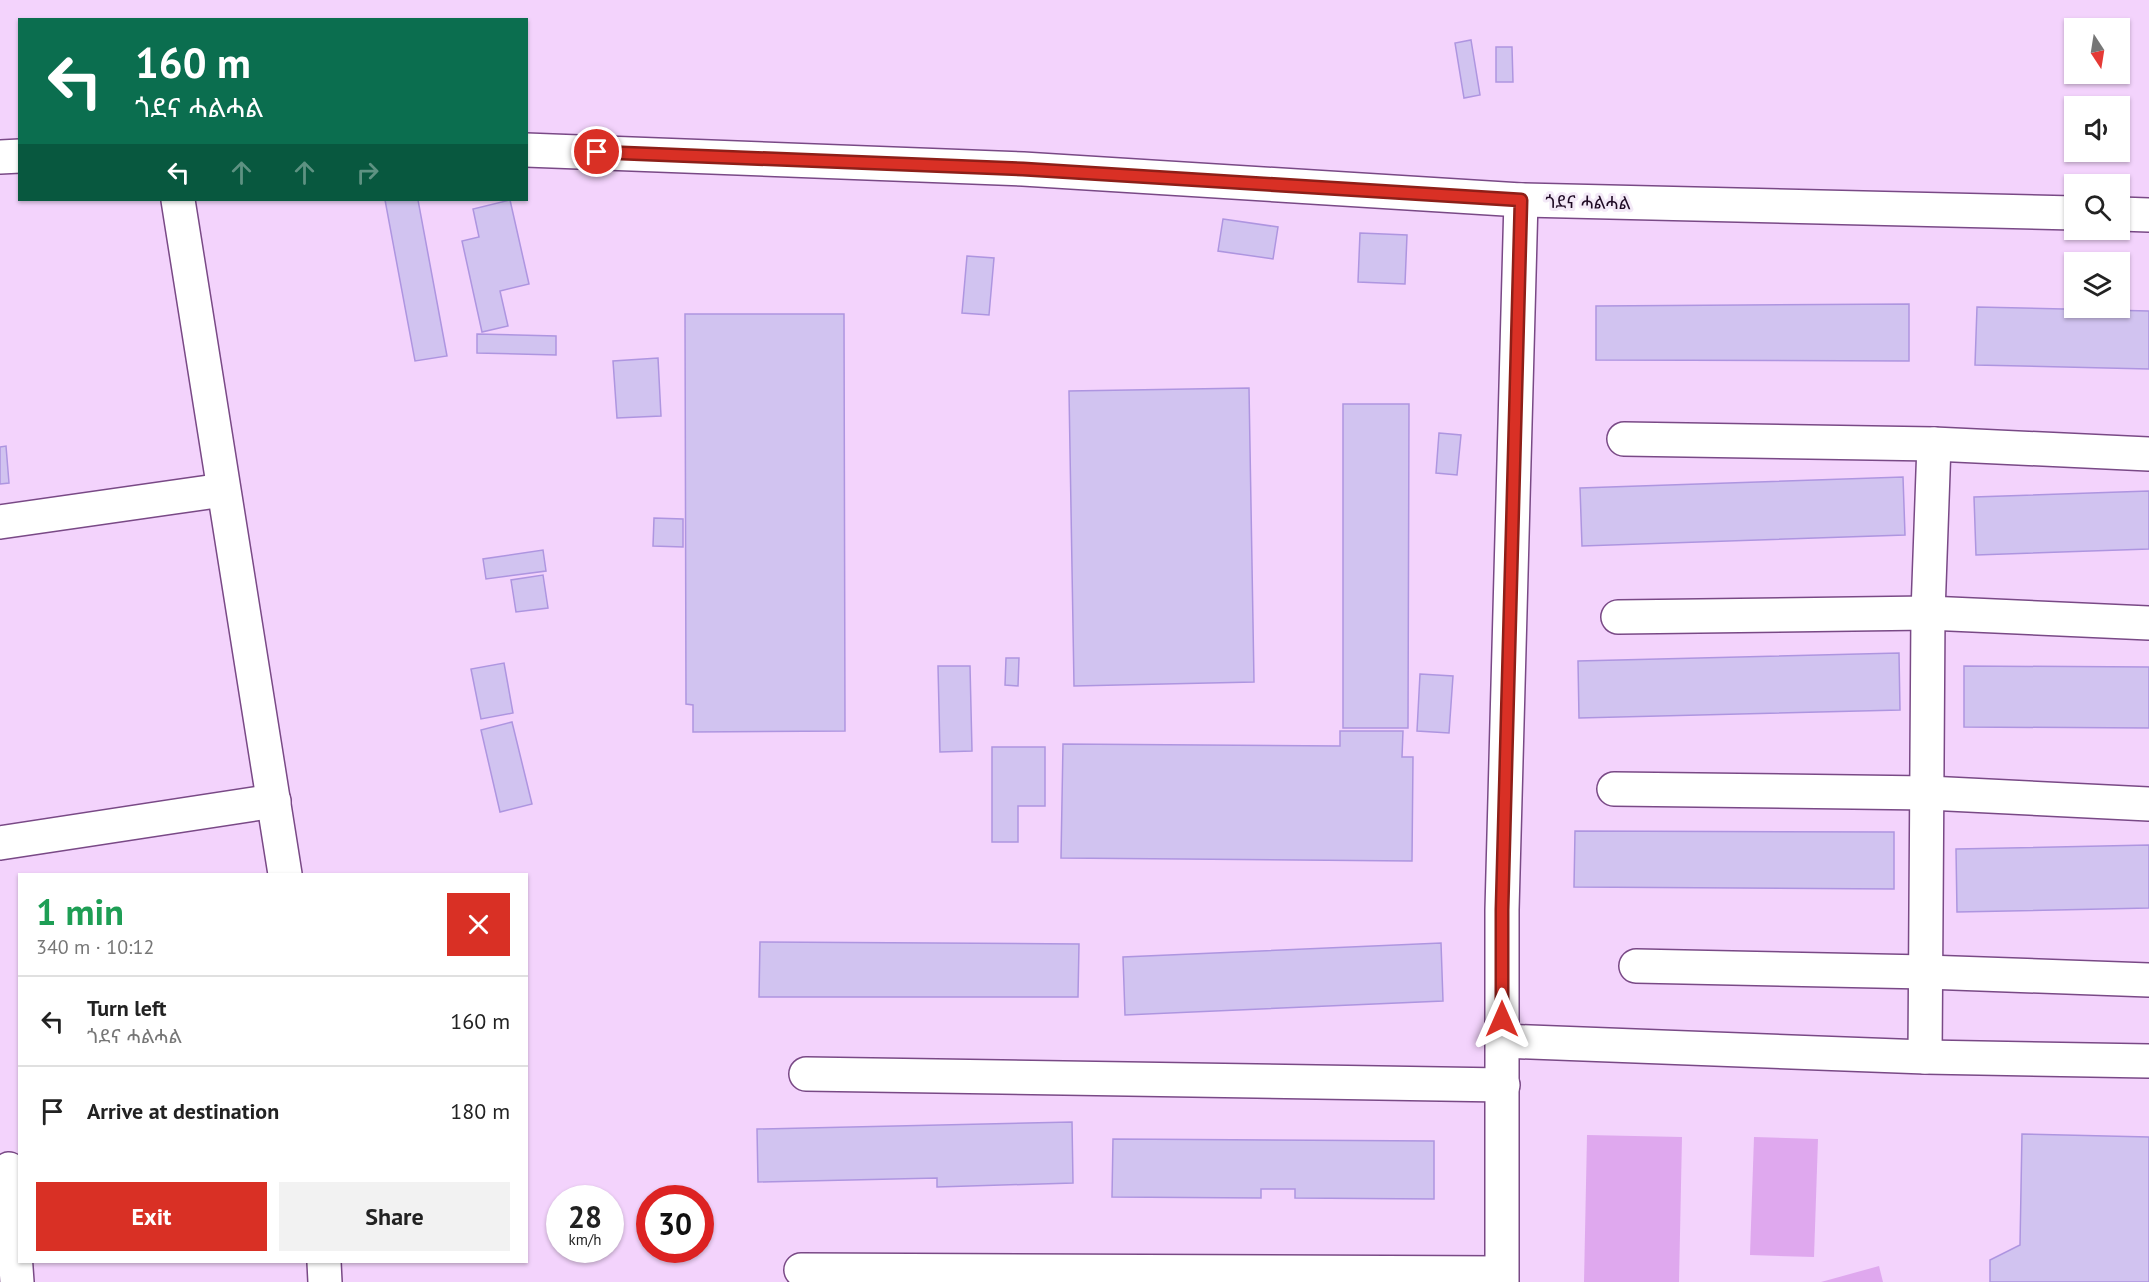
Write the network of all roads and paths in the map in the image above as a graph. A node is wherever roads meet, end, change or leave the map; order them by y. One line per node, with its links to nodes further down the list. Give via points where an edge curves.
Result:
1 (528, 150): 4 (street, ጎደና ሓልሓል, via 1023,169)
2 (18, 156): 3 (street)
3 (0, 157)
4 (1521, 200): 6 (street, ጎደና ሓልሓል); 26 (street)
5 (178, 201): 12 (street)
6 (2064, 213)
7 (2130, 214): 8 (street)
8 (2149, 215)
9 (1624, 439): 10 (street)
10 (1934, 444): 11 (street); 14 (street)
11 (2149, 454)
12 (223, 490): 13 (street); 19 (street)
13 (0, 522)
14 (1928, 613): 15 (street); 16 (street); 18 (street)
15 (1618, 617)
16 (2149, 623)
17 (1614, 789): 18 (street)
18 (1928, 793): 20 (street); 24 (street)
19 (274, 801): 21 (street); 22 (street)
20 (2149, 804)
21 (0, 843)
22 (285, 873)
23 (1636, 966): 24 (street)
24 (1926, 972): 25 (street); 27 (street)
25 (2149, 981)
26 (1502, 1041): 27 (street); 30 (street)
27 (1925, 1057): 28 (street)
28 (2149, 1061)
29 (806, 1074): 30 (street)
30 (1503, 1085): 34 (street)
31 (9, 1169): 35 (street)
32 (324, 1263): 36 (street)
33 (801, 1270): 34 (street)
34 (1502, 1277)
35 (17, 1282)
36 (326, 1282)

